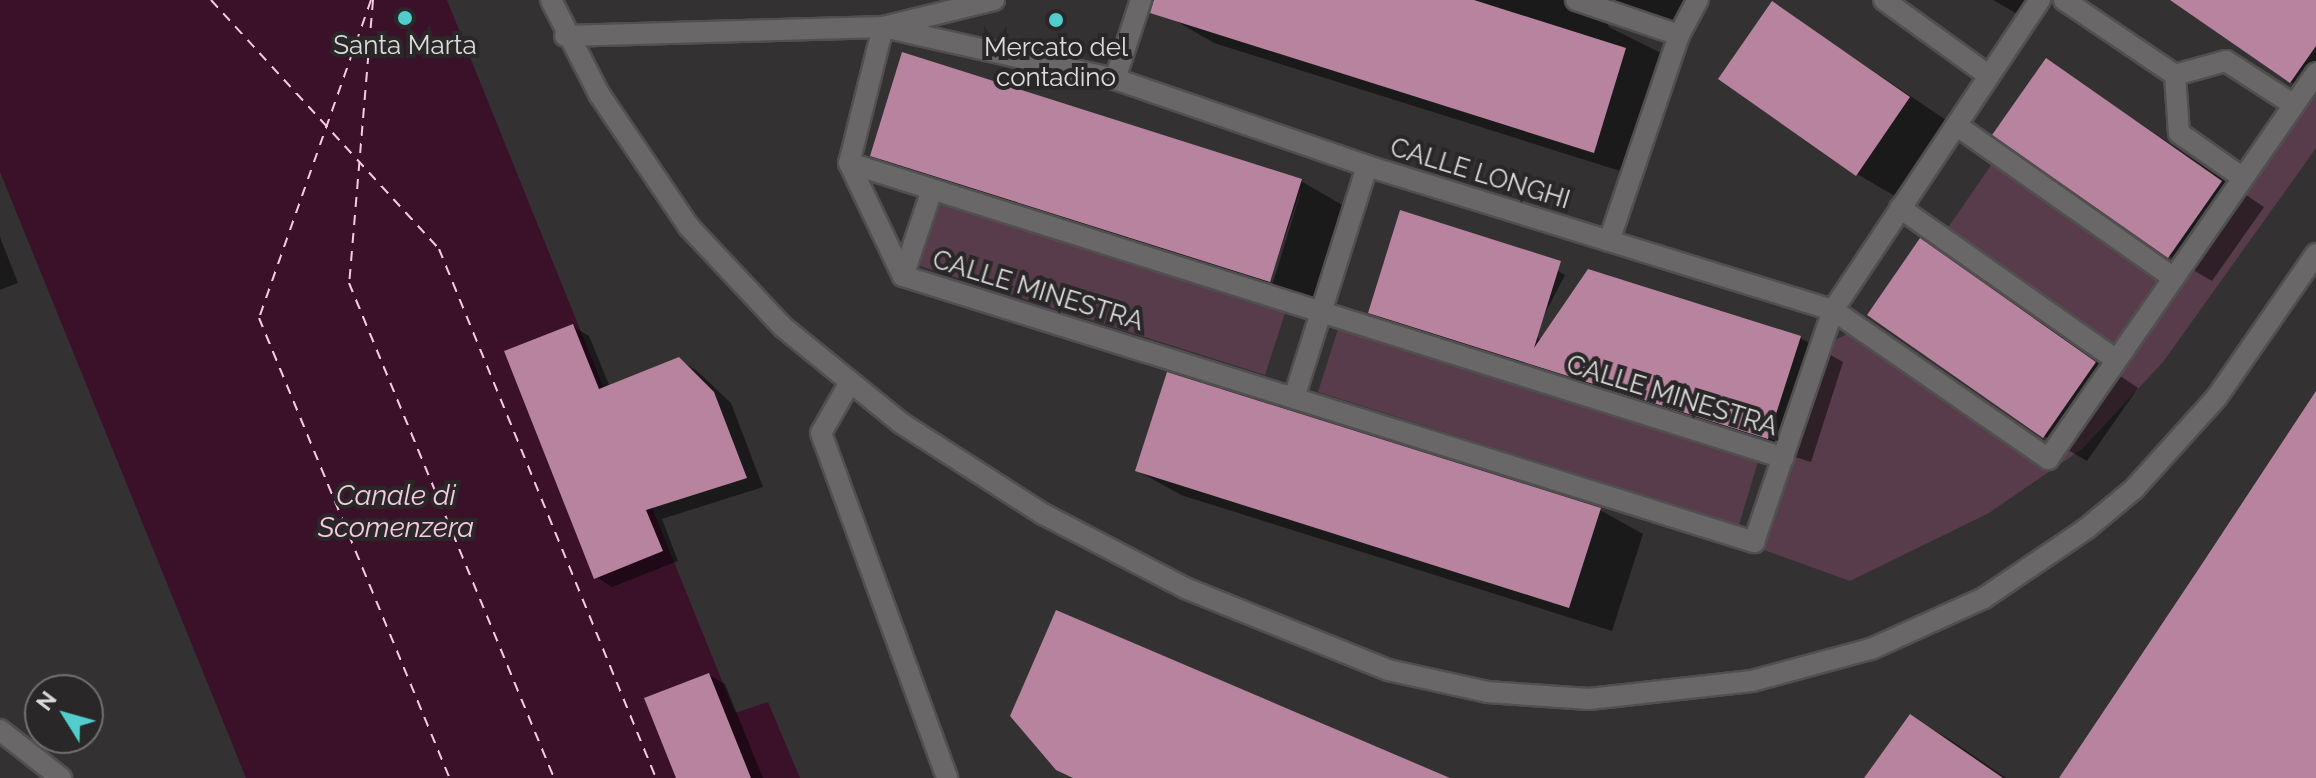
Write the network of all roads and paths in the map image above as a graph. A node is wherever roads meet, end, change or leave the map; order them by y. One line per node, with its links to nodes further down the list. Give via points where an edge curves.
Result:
1 (551, 0): 11 (street)
2 (994, 0): 9 (street)
3 (1141, 0): 15 (street)
4 (1576, 0): 10 (street)
5 (1698, 0): 10 (street)
6 (1884, 0): 13 (street)
7 (2040, 0): 13 (street)
8 (2064, 0): 14 (street)
9 (883, 27): 11 (street); 15 (street, CALLE LONGHI); 18 (street)
10 (1679, 35): 23 (street)
11 (565, 36): 30 (street, via 647,171 689,227 783,327)
12 (2316, 73): 16 (street)
13 (1988, 75): 17 (street)
14 (2175, 75): 16 (street, via 2226,61); 20 (street, via 2179,133)
15 (1115, 79): 19 (street, CALLE LONGHI)
16 (2294, 105): 20 (street)
17 (1956, 125): 22 (street); 26 (street)
18 (849, 163): 21 (street, CALLE MINESTRA); 25 (street, CALLE MINESTRA)
19 (1367, 166): 23 (street, CALLE LONGHI); 28 (street)
20 (2243, 178): 26 (street)
21 (932, 190): 25 (street, CALLE MINESTRA); 28 (street, CALLE MINESTRA)
22 (1900, 208): 27 (street); 29 (street)
23 (1609, 241): 27 (street, CALLE LONGHI)
24 (2316, 254): 30 (street, via 2217,397 2177,444 2134,489 2037,565 1984,598 1871,649 1752,681 1640,696 1538,698 1487,692 1388,670 1283,631 1123,558 1043,514 968,469)
25 (903, 276): 31 (street, CALLE MINESTRA)
26 (2174, 278): 29 (street)
27 (1833, 310): 29 (street, CALLE LONGHI, via 2048,459); 32 (street)
28 (1320, 315): 31 (street); 32 (street, CALLE MINESTRA)
29 (2116, 360)
30 (849, 384): 35 (street, via 821,433)
31 (1294, 398): 32 (street, CALLE MINESTRA, via 1754,542)
32 (1784, 458)
33 (0, 730): 34 (street)
34 (61, 778)
35 (947, 778)

